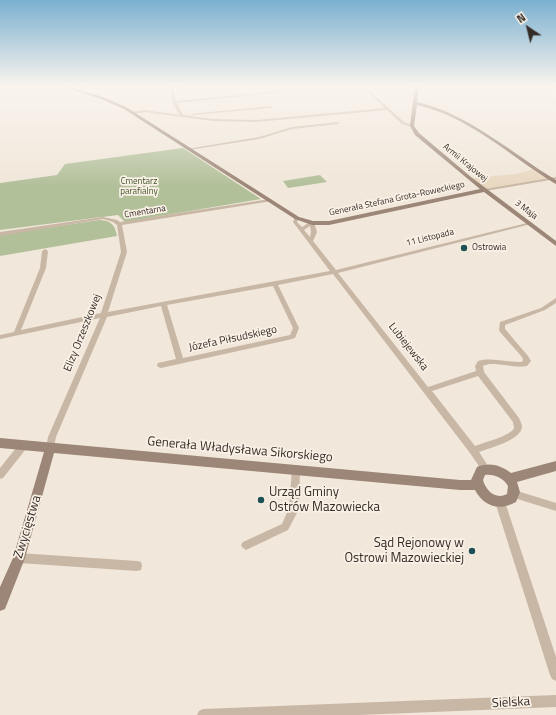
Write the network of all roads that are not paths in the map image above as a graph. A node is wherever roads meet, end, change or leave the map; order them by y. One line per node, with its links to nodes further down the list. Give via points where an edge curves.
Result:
1 (143, 119): 11 (main road)
2 (212, 119): 3 (street)
3 (274, 119)
4 (328, 119): 9 (street)
5 (399, 119): 10 (street)
6 (413, 119): 10 (main road)
7 (456, 119): 12 (main road)
8 (338, 123): 9 (street)
9 (333, 124): 11 (street, via 286,129 259,138)
10 (412, 126): 14 (main road, Armii Krajowej, via 422,139)
11 (189, 149): 15 (main road)
12 (553, 179): 13 (main road); 14 (street)
13 (556, 182)
14 (485, 190): 17 (main road, 3 Maja); 19 (main road, Generała Stefana Grota-Roweckiego, via 329,223)
15 (270, 200): 16 (main road); 18 (street, Cmentarna)
16 (297, 218): 19 (main road); 20 (street, Lubiejewska, via 295,222)
17 (529, 223): 23 (main road, 3 Maja); 25 (street, 11 Listopada)
18 (119, 224): 21 (street, Cmentarna, via 115,220 103,218); 29 (street, Elizy Orzeszkowej, via 124,252)
19 (312, 224): 20 (street); 22 (street, via 314,232)
20 (301, 230): 22 (street, Lubiejewska)
21 (0, 234)
22 (311, 240): 25 (street, Lubiejewska)
23 (556, 244)
24 (45, 251): 30 (street, via 43,268)
25 (336, 272): 26 (street); 35 (street, Lubiejewska)
26 (275, 284): 28 (street); 32 (street, Józefa Piłsudskiego, via 296,328 293,336)
27 (556, 300): 34 (street, via 543,309 502,324 502,330 526,356 527,361 524,364 486,361 479,366)
28 (163, 304): 29 (street); 32 (street, Józefa Piłsudskiego)
29 (104, 315): 30 (street); 38 (street, Elizy Orzeszkowej, via 52,437)
30 (16, 334): 31 (street)
31 (0, 337)
32 (180, 361): 33 (street)
33 (161, 365)
34 (480, 373): 35 (street); 39 (street, via 518,426 516,432)
35 (427, 390): 39 (street, Lubiejewska)
36 (0, 443): 37 (main road, Generała Władysława Sikorskiego)
37 (23, 446): 38 (main road, Generała Władysława Sikorskiego); 43 (street)
38 (50, 448): 41 (main road, Generała Władysława Sikorskiego); 50 (main road, Zwycięstwa)
39 (474, 450): 42 (street, Lubiejewska)
40 (556, 466): 44 (main road)
41 (296, 469): 45 (main road, Generała Władysława Sikorskiego); 49 (street, via 294,509 285,527)
42 (486, 469): 44 (main road, via 498,471); 45 (main road, via 478,475)
43 (0, 475)
44 (509, 479): 46 (main road)
45 (477, 485): 47 (main road, via 486,497)
46 (514, 494): 47 (main road, via 509,500); 48 (street)
47 (500, 502): 53 (street)
48 (556, 507)
49 (246, 545)
50 (19, 558): 51 (street); 52 (main road, Zwycięstwa)
51 (137, 566)
52 (0, 604)
53 (556, 675)
54 (556, 700): 55 (street, Sielska)
55 (424, 711): 56 (street, Sielska)
56 (280, 713): 57 (street, Sielska)
57 (202, 715)

